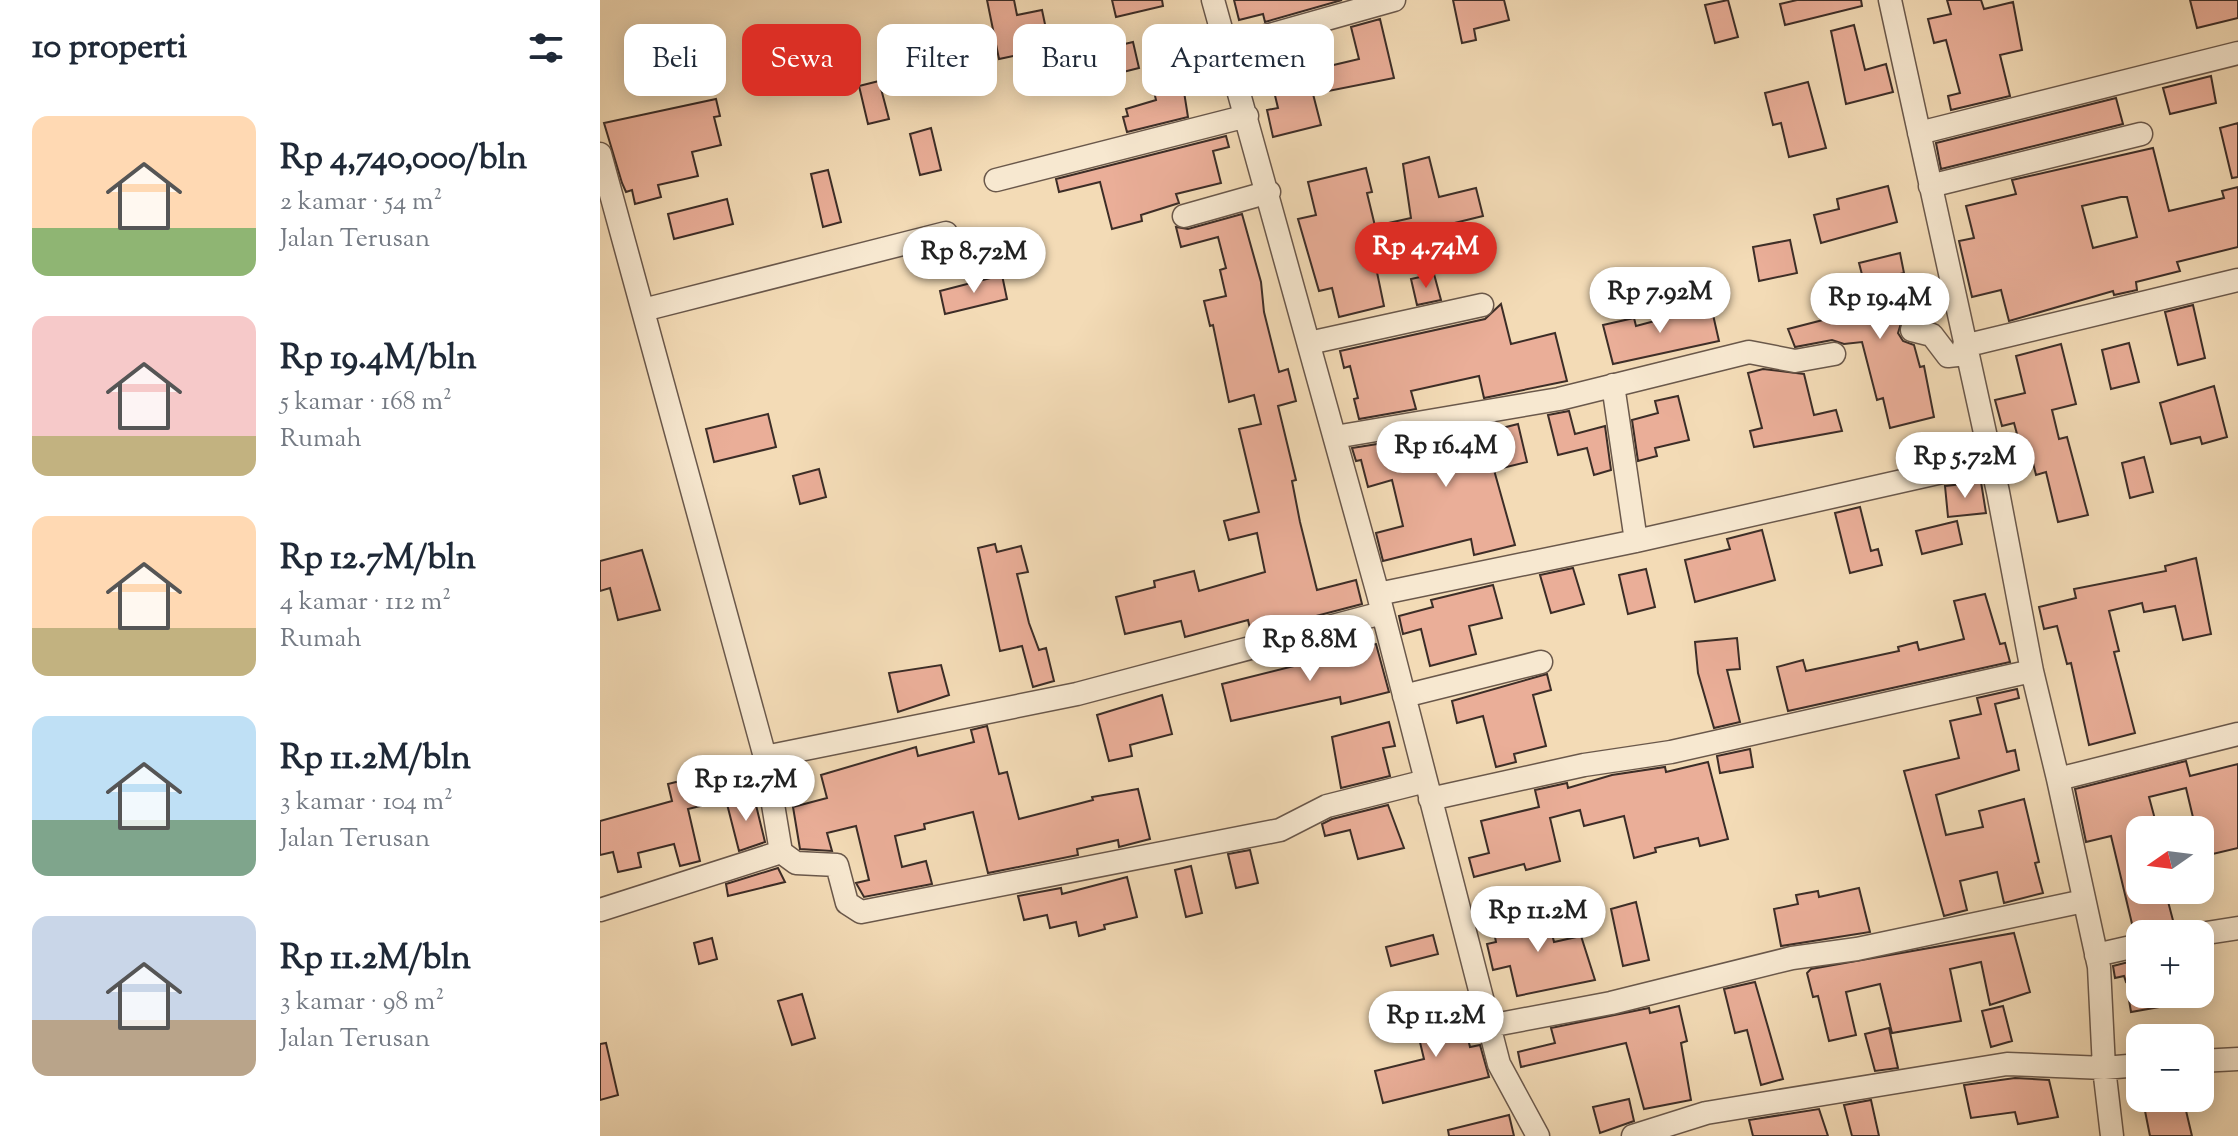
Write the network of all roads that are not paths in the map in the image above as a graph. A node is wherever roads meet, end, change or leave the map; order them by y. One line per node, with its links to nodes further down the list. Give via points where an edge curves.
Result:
1 (1213, 0): 4 (street)
2 (1394, 0): 5 (street)
3 (1890, 0): 9 (street)
4 (1220, 24)
5 (1309, 24)
6 (2238, 53): 9 (street)
7 (1241, 96): 8 (street)
8 (1247, 116): 12 (street); 14 (street)
9 (1919, 133): 13 (street)
10 (2141, 134): 13 (street)
11 (600, 154): 15 (street)
12 (996, 180)
13 (1930, 186): 23 (street)
14 (1269, 192): 16 (street); 22 (street)
15 (608, 216): 20 (street)
16 (1184, 216)
17 (946, 233): 20 (street)
18 (2238, 280): 23 (street)
19 (1482, 305): 22 (street)
20 (643, 310): 34 (street)
21 (1912, 330): 23 (street, via 1932,335 1948,356)
22 (1309, 343): 26 (street)
23 (1965, 350): 27 (street)
24 (1834, 354): 25 (street, via 1795,361 1749,352)
25 (1613, 385): 26 (street); 28 (street)
26 (1335, 437): 29 (street)
27 (1991, 461): 28 (street); 31 (street)
28 (1636, 541): 29 (street)
29 (1380, 603): 32 (street); 34 (street, via 1077,694)
30 (1541, 662): 32 (street)
31 (2032, 671): 35 (street); 36 (street, via 1671,752)
32 (1404, 696): 36 (street)
33 (2238, 734): 35 (street)
34 (765, 757): 37 (street)
35 (2058, 779): 38 (street)
36 (1428, 790): 37 (street, via 1327,806 1280,830 861,912 847,903 837,865 796,863); 44 (street)
37 (781, 852): 39 (street)
38 (2084, 901): 43 (street); 44 (street, via 1792,958 1611,1003)
39 (606, 907)
40 (2238, 928): 41 (street)
41 (2214, 932)
42 (2126, 948): 43 (street)
43 (2096, 955): 48 (street)
44 (1489, 1026): 50 (street, via 1504,1075)
45 (2238, 1059): 46 (street)
46 (2214, 1060)
47 (2126, 1066): 48 (street)
48 (2104, 1068): 49 (street); 51 (street, via 2007,1064 1706,1113)
49 (2112, 1134)
50 (1538, 1136)
51 (1633, 1136)

